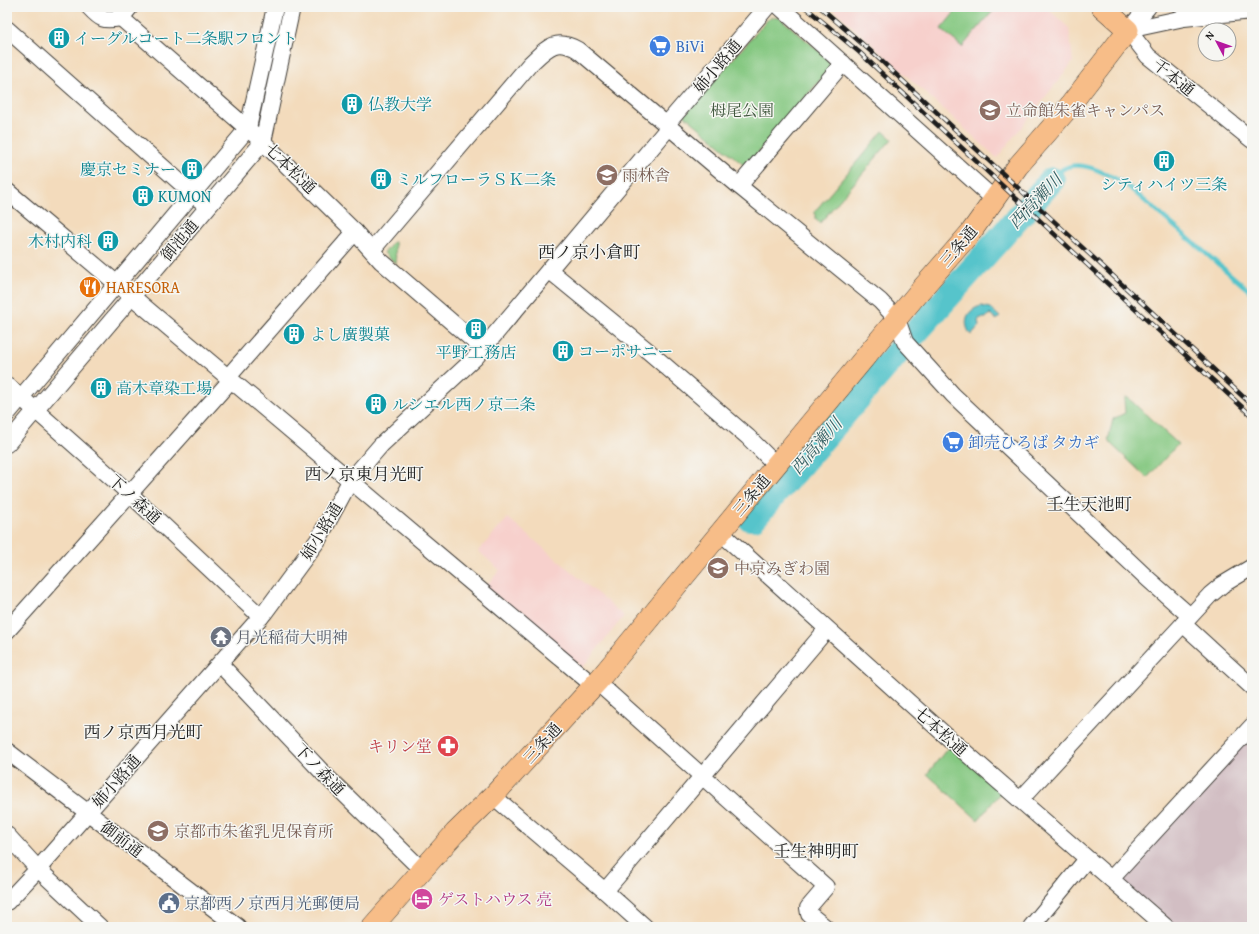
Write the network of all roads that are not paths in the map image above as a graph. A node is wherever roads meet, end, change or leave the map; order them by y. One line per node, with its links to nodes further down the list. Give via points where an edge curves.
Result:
1 (89, 7): 9 (street, 七本松通, via 106,20)
2 (275, 7): 14 (street, 御池通)
3 (292, 7): 16 (street, 御池通)
4 (767, 7): 13 (street, 姉小路通)
5 (780, 7): 12 (street)
6 (1102, 7): 11 (main road, 千本通)
7 (1148, 7): 11 (street)
8 (1252, 11): 11 (street, via 1184,18)
9 (125, 12): 14 (street, 七本松通)
10 (7, 29): 19 (street)
11 (1128, 30): 15 (street, 千本通, via 1148,56); 20 (main road, 三条通, via 1064,113 1018,166)
12 (843, 63): 17 (street); 20 (street)
13 (668, 126): 17 (street); 23 (street, via 578,50 568,44 555,44 545,49 530,64); 24 (street, 姉小路通)
14 (248, 128): 16 (street, 七本松通); 19 (street, 御池通)
15 (1252, 140)
16 (264, 142): 21 (street, 御池通); 22 (street, 七本松通)
17 (739, 186): 27 (street, via 880,301)
18 (7, 191): 25 (street)
19 (193, 194): 21 (street); 25 (street, 御池通)
20 (995, 200): 27 (main road, 三条通)
21 (207, 206): 26 (street, 御池通)
22 (355, 232): 23 (street, 七本松通); 29 (street)
23 (372, 250): 28 (street, 七本松通, via 381,261)
24 (549, 270): 28 (street, 姉小路通); 35 (street, via 748,437)
25 (117, 284): 26 (street); 31 (street, 御池通)
26 (133, 297): 29 (street); 32 (street, 御池通)
27 (897, 319): 35 (main road, 三条通); 41 (street, via 905,342 953,395 1148,579)
28 (483, 349): 36 (street, 姉小路通, via 381,445)
29 (230, 379): 36 (street); 37 (street)
30 (7, 385): 31 (street, 下ノ森通)
31 (21, 397): 32 (street, 下ノ森通); 33 (street, 御池通)
32 (35, 410): 34 (street, 御池通); 37 (street, 下ノ森通)
33 (7, 414)
34 (7, 444)
35 (776, 465): 38 (main road, 三条通)
36 (350, 481): 40 (street, 姉小路通, via 318,540); 45 (street)
37 (130, 494): 40 (street, 下ノ森通); 43 (street)
38 (720, 532): 42 (street, 七本松通); 45 (main road, 三条通)
39 (1252, 567): 41 (street, via 1222,585)
40 (261, 617): 44 (street, 姉小路通)
41 (1187, 620): 46 (street); 51 (street)
42 (827, 629): 49 (street); 51 (street, 七本松通)
43 (7, 631)
44 (220, 664): 52 (street, 姉小路通); 56 (street, 下ノ森通, via 326,776)
45 (595, 684): 49 (street); 50 (main road, 三条通)
46 (1252, 686)
47 (1252, 726): 57 (street)
48 (7, 751): 52 (street, 御前通)
49 (702, 776): 58 (street); 64 (street, via 826,887 808,908 809,914)
50 (493, 796): 56 (main road, 三条通, via 455,833); 58 (street)
51 (1020, 800): 54 (street, 七本松通)
52 (88, 813): 55 (street, 姉小路通); 61 (street, 御前通)
53 (7, 835): 55 (street)
54 (1087, 859): 57 (street, 七本松通); 65 (street)
55 (38, 870): 59 (street, 姉小路通); 60 (street)
56 (423, 871): 62 (main road, 三条通)
57 (1110, 879): 66 (street, 七本松通)
58 (605, 890): 63 (street)
59 (7, 902)
60 (100, 927)
61 (238, 927)
62 (372, 927)
63 (645, 927)
64 (825, 927)
65 (1031, 927)
66 (1166, 927)

